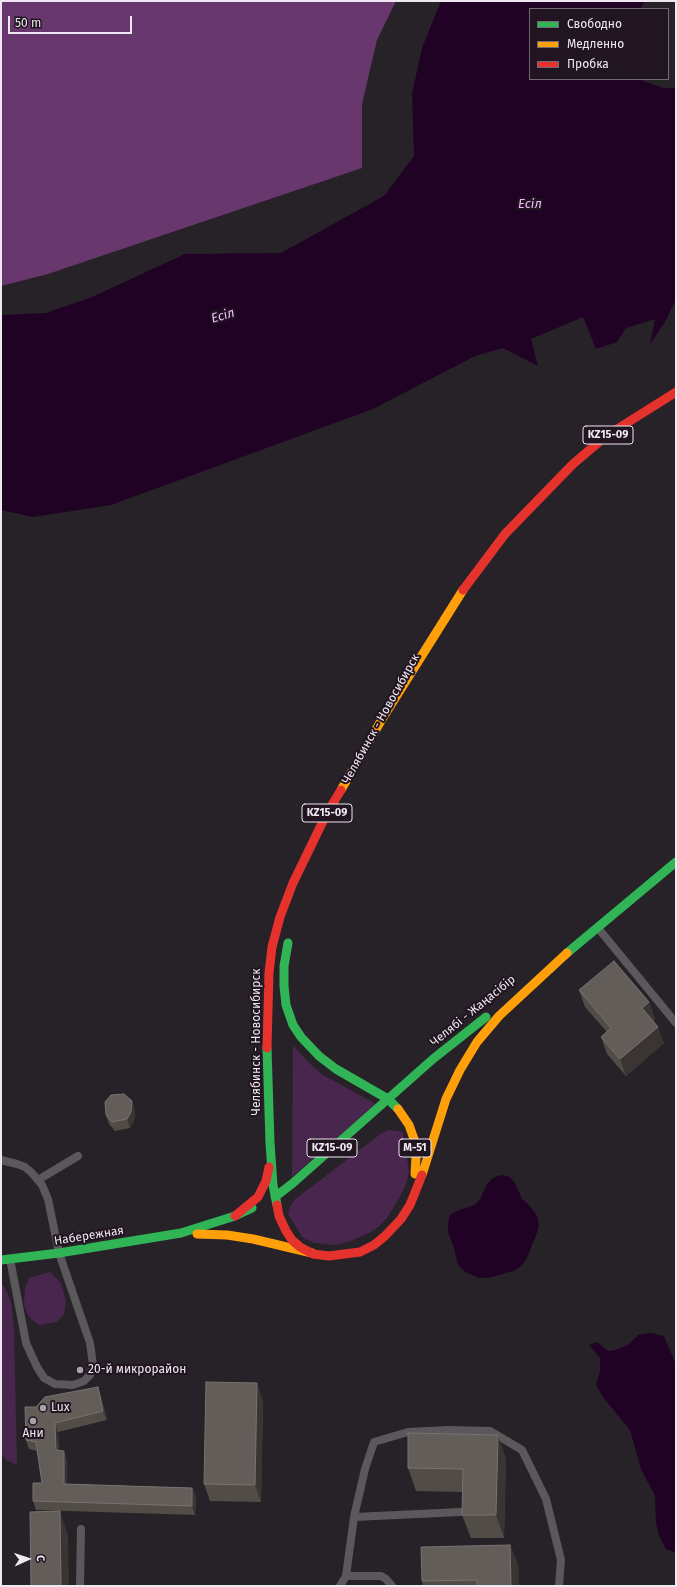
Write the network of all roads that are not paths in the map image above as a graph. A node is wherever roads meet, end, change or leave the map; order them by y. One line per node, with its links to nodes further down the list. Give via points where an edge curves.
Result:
1 (676, 392): 2 (main road, Челябинск - Новосибирск / KZ15-09, via 606,436)
2 (548, 488): 3 (main road, Челябинск - Новосибирск / KZ15-09, via 486,566); 14 (main road, Челябинск - Новосибирск / KZ15-09, via 505,534 462,591 327,813 293,883 274,937 269,973 267,1041)
3 (407, 696)
4 (676, 862): 5 (main road, Челябинск - Новосибирск / KZ15-09)
5 (598, 927): 7 (main road, Челябинск - Новосибирск / KZ15-09); 8 (lane)
6 (290, 935): 9 (main road, via 285,957 284,986 288,1013 296,1032 319,1056 336,1069)
7 (576, 945): 9 (main road, Челябі - Жаңасібір / KZ15-09, via 433,1059); 19 (main road, Челябинск - Новосибирск / KZ15-09, via 499,1016 477,1042 446,1100)
8 (676, 1023)
9 (388, 1099): 12 (main road, KZ15-09); 13 (main road, M-51, via 404,1118)
10 (376, 1121): 12 (main road)
11 (397, 1124): 13 (main road)
12 (348, 1134): 18 (main road, KZ15-09)
13 (414, 1140): 19 (main road, M-51, via 416,1166)
14 (270, 1143): 18 (main road, Челябинск - Новосибирск / KZ15-09); 20 (main road, via 268,1175 264,1188 250,1205)
15 (78, 1156): 17 (lane)
16 (1, 1160): 17 (lane, via 25,1167)
17 (38, 1180): 22 (lane, via 48,1199)
18 (275, 1197): 20 (main road, Набережная); 23 (main road, Челябинск - Новосибирск / KZ15-09, via 281,1220 289,1236 300,1247)
19 (410, 1205): 23 (main road, Челябинск - Новосибирск / KZ15-09, via 385,1236 360,1252 328,1256)
20 (235, 1216): 21 (main road, Набережная)
21 (181, 1233): 22 (main road, Набережная); 23 (main road, Набережная, via 254,1239)
22 (59, 1253): 24 (main road, Набережная); 24 (lane, via 86,1329 92,1355 90,1375 84,1381 73,1385 54,1384 44,1378 30,1355)
23 (313, 1254)
24 (6, 1259)
25 (461, 1512): 26 (lane)
26 (354, 1518): 28 (lane); 32 (lane, via 374,1442 408,1432 490,1431 522,1450 546,1499 561,1560)
27 (81, 1529): 29 (lane)
28 (346, 1576): 30 (lane); 31 (lane, via 381,1576)
29 (80, 1586)
30 (340, 1586)
31 (392, 1586)
32 (558, 1586)

